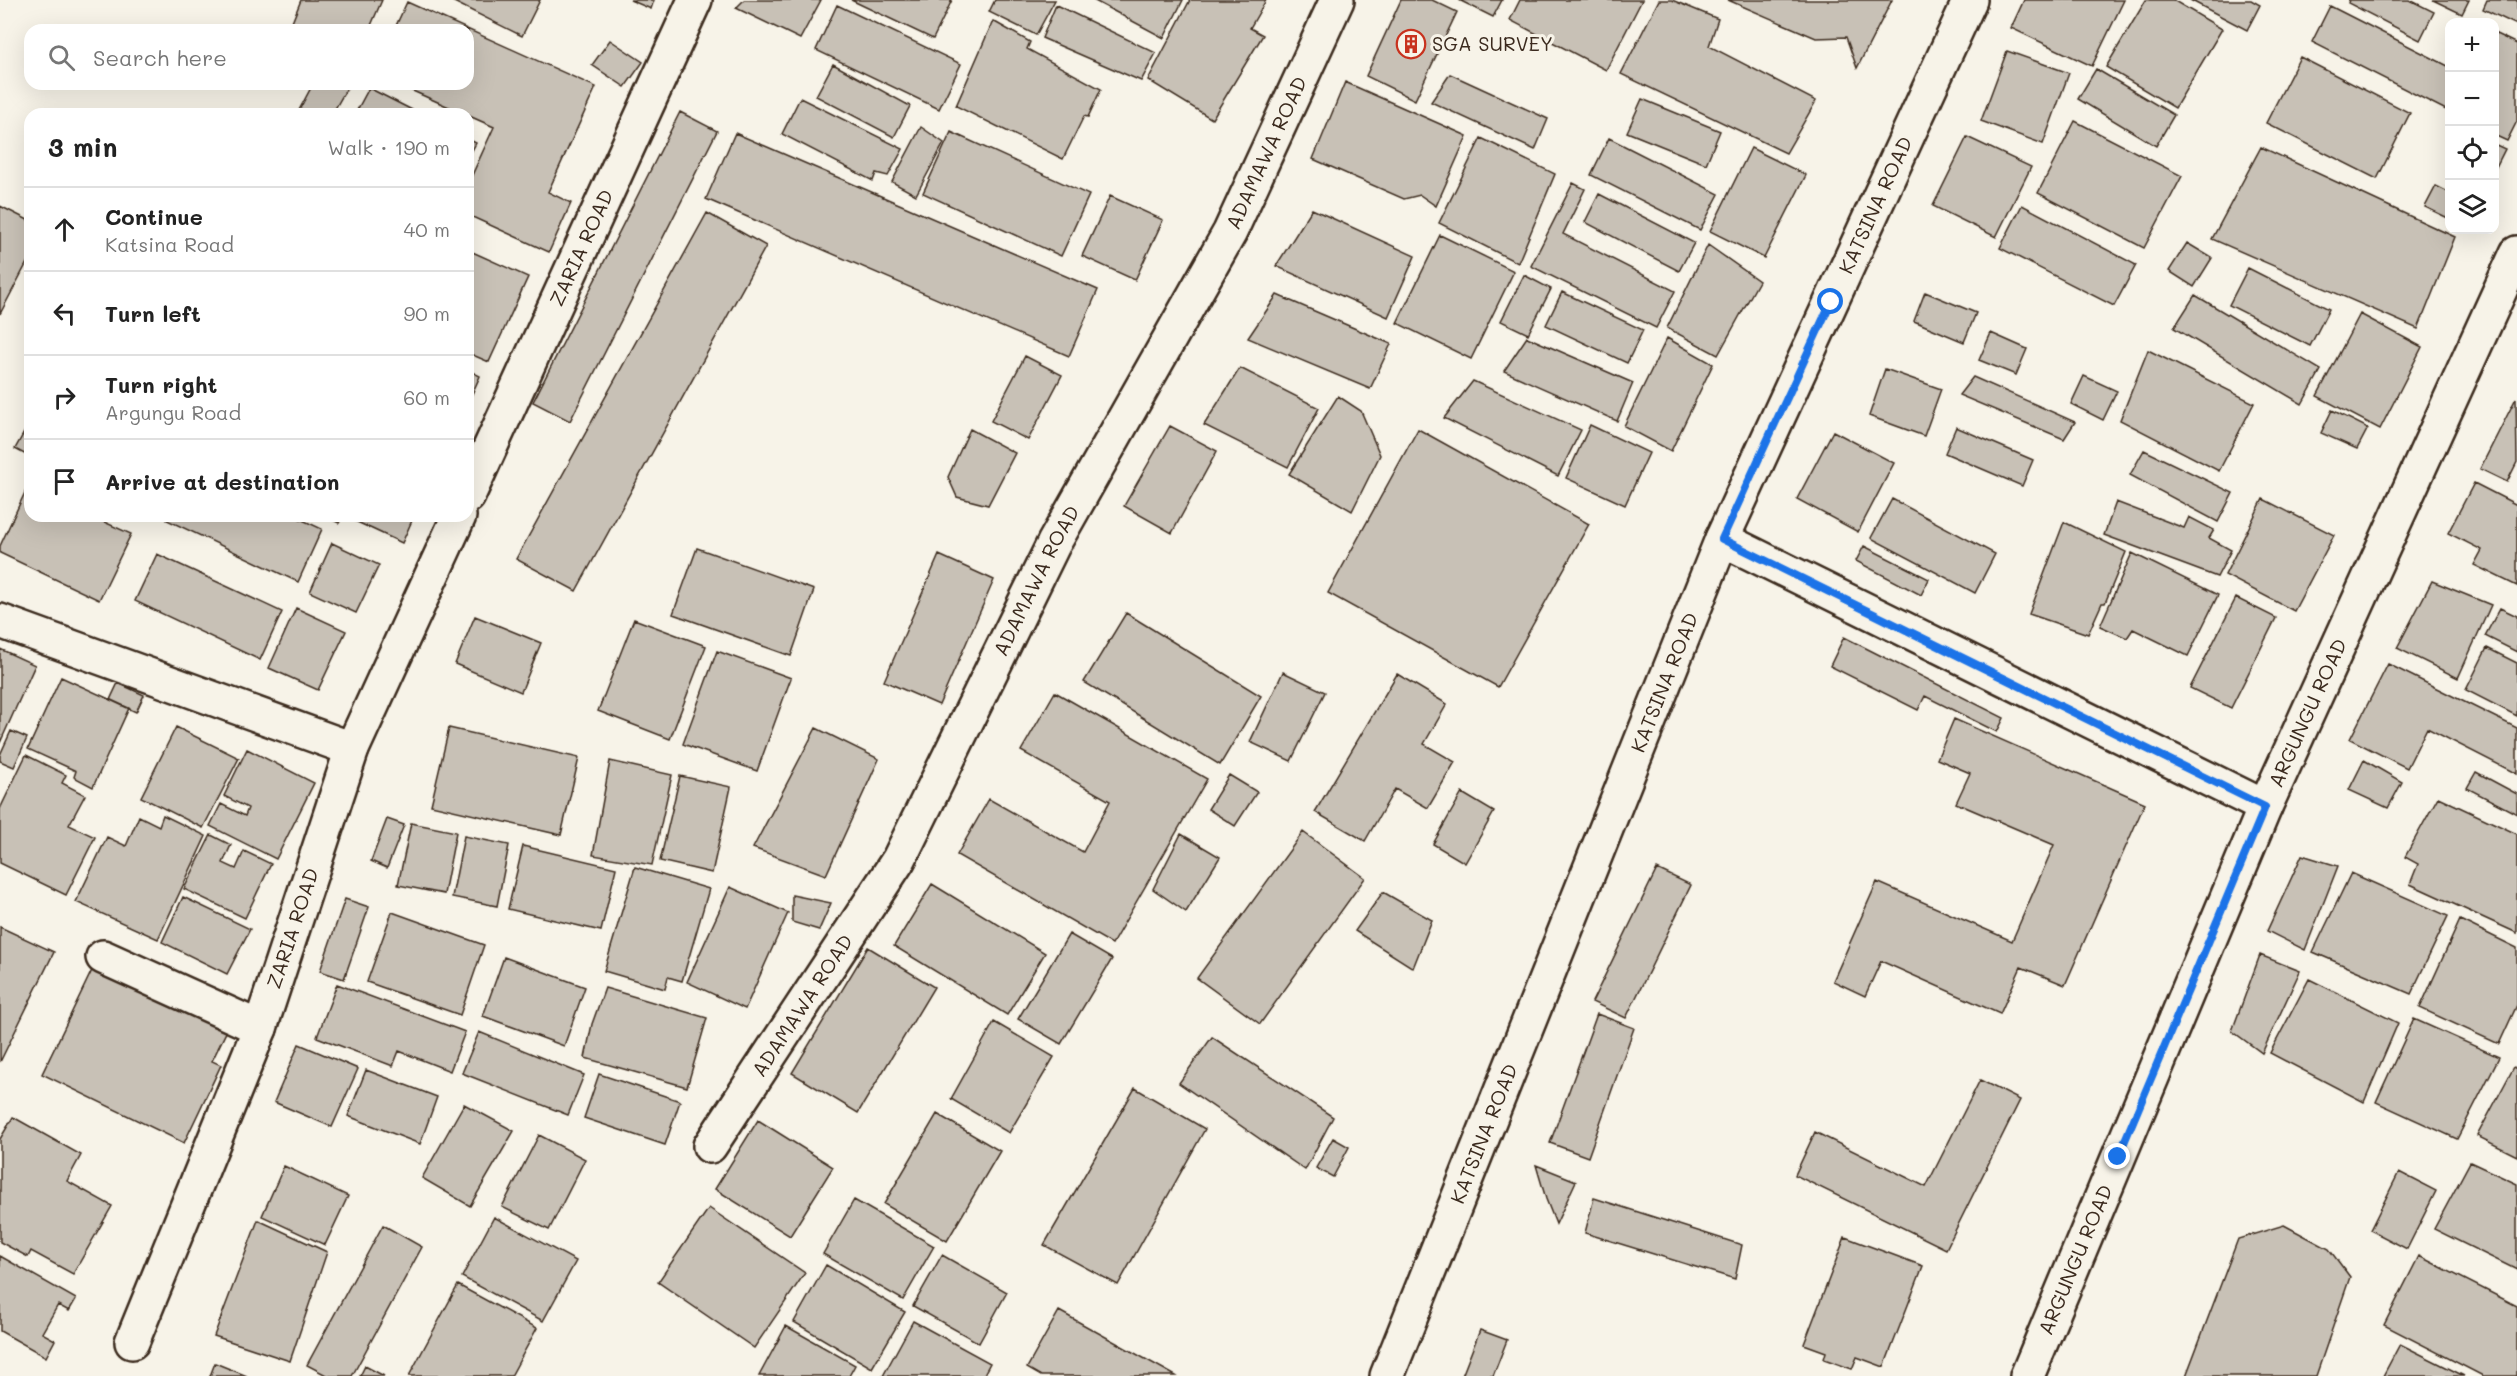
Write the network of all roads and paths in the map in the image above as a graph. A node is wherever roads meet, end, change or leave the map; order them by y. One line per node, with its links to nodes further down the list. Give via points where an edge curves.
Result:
1 (695, 0): 5 (street, ZARIA ROAD)
2 (1337, 0): 13 (street, ADAMAWA ROAD, via 1230,232 1054,543 899,859)
3 (1970, 0): 7 (street, KATSINA ROAD)
4 (2517, 253): 10 (street, ARGUNGU ROAD)
5 (474, 483)
6 (456, 522): 9 (street, ZARIA ROAD)
7 (1722, 539): 10 (street); 15 (street, KATSINA ROAD)
8 (0, 621): 9 (street)
9 (352, 749): 12 (street, ZARIA ROAD)
10 (2265, 807): 16 (street, ARGUNGU ROAD)
11 (103, 957): 12 (street)
12 (260, 1028): 14 (street, ZARIA ROAD)
13 (710, 1146)
14 (132, 1342)
15 (1387, 1376)
16 (2027, 1376)

